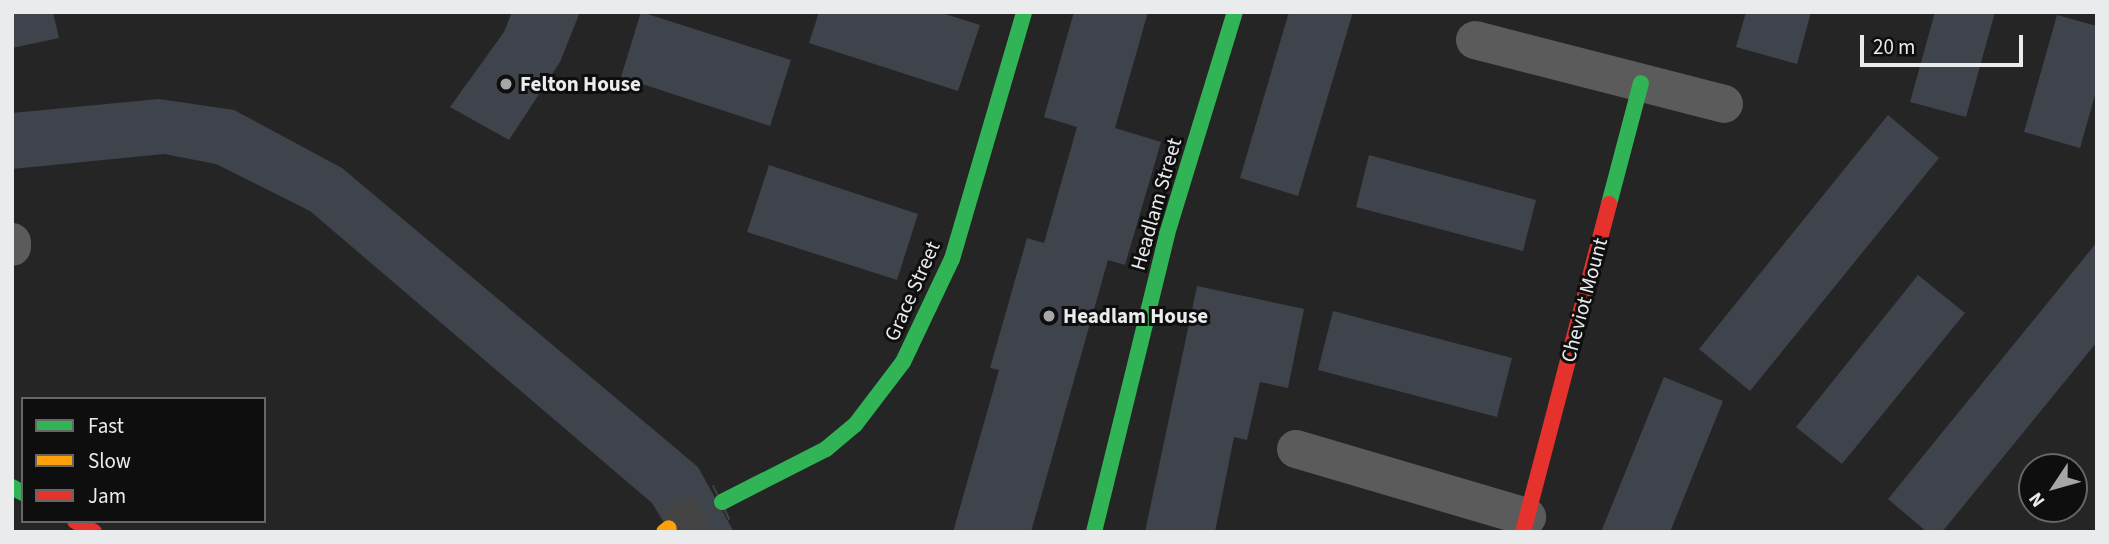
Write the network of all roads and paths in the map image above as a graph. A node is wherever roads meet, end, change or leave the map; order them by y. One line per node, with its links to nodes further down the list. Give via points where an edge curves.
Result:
1 (1024, 12): 7 (street, Grace Street, via 952,259 902,362 855,425 826,449)
2 (1235, 12): 11 (street, Headlam Street, via 1167,234)
3 (1475, 40): 4 (street)
4 (1641, 83): 5 (street); 9 (street, Cheviot Mount)
5 (1724, 104)
6 (1296, 449): 9 (street, Cheviot Mount)
7 (722, 502)
8 (78, 523): 10 (street)
9 (1525, 524)
10 (94, 532)
11 (1094, 532)

